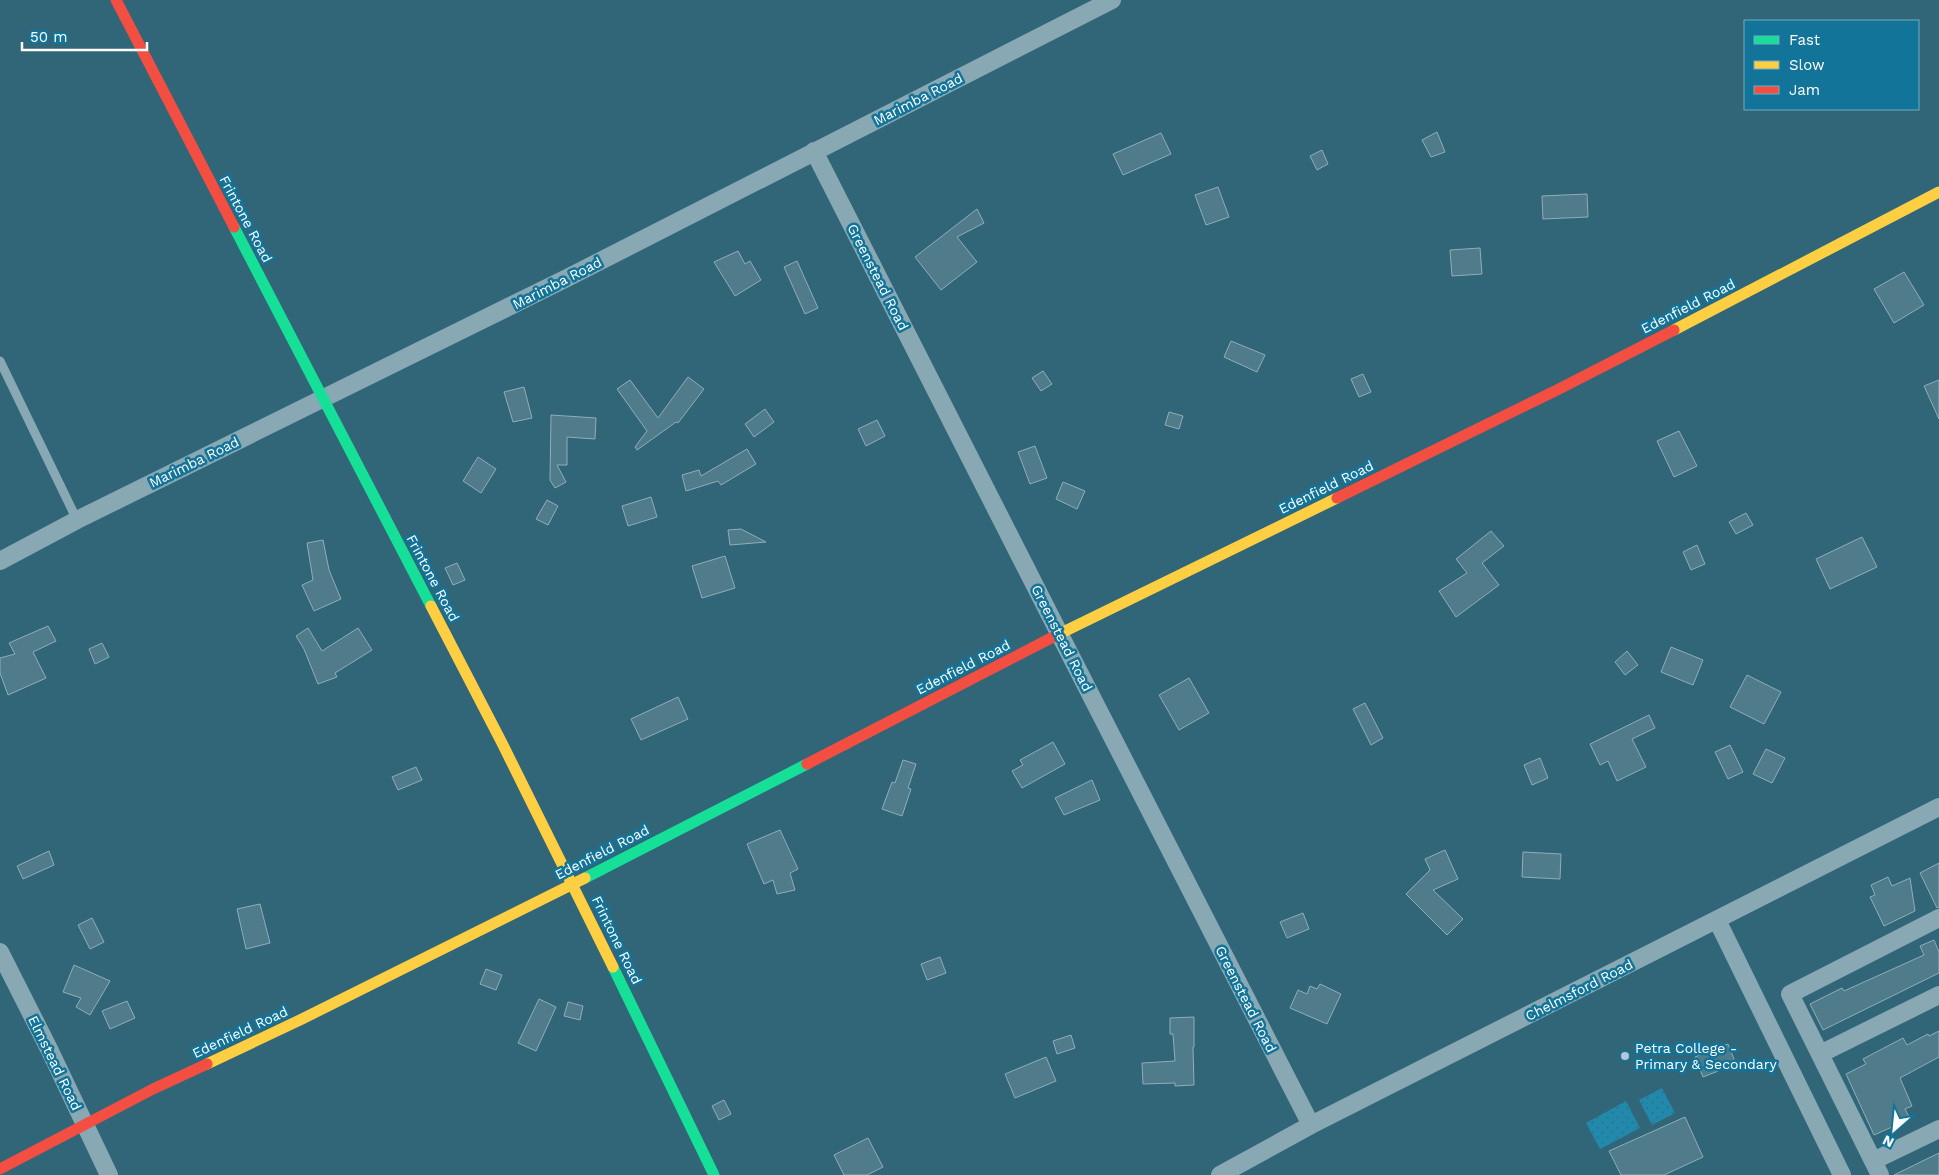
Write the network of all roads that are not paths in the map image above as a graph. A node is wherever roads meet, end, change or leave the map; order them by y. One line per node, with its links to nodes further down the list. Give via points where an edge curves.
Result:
1 (116, 0): 6 (street, Frintone Road)
2 (1112, 0): 3 (street, Marimba Road)
3 (814, 151): 6 (street, Marimba Road); 9 (street, Greenstead Road)
4 (1939, 192): 9 (street, Edenfield Road, via 1557,390)
5 (0, 361): 7 (lane)
6 (323, 399): 7 (street, Marimba Road); 11 (street, Frintone Road)
7 (77, 520): 8 (street, Marimba Road)
8 (0, 561)
9 (1060, 634): 11 (street, Edenfield Road); 18 (street, Greenstead Road)
10 (1939, 807): 13 (street, Chelmsford Road)
11 (573, 884): 17 (street, Edenfield Road); 23 (street, Frintone Road)
12 (1939, 918): 16 (street, via 1790,994)
13 (1716, 920): 18 (street, Chelmsford Road); 25 (street)
14 (0, 952): 17 (street, Elmstead Road)
15 (1939, 995): 16 (street)
16 (1820, 1054): 20 (street)
17 (85, 1125): 21 (street, Edenfield Road); 22 (street, Elmstead Road)
18 (1311, 1125): 24 (street, Chelmsford Road)
19 (1939, 1129): 20 (street)
20 (1876, 1168)
21 (0, 1169)
22 (109, 1175)
23 (714, 1175)
24 (1220, 1175)
25 (1842, 1175)

